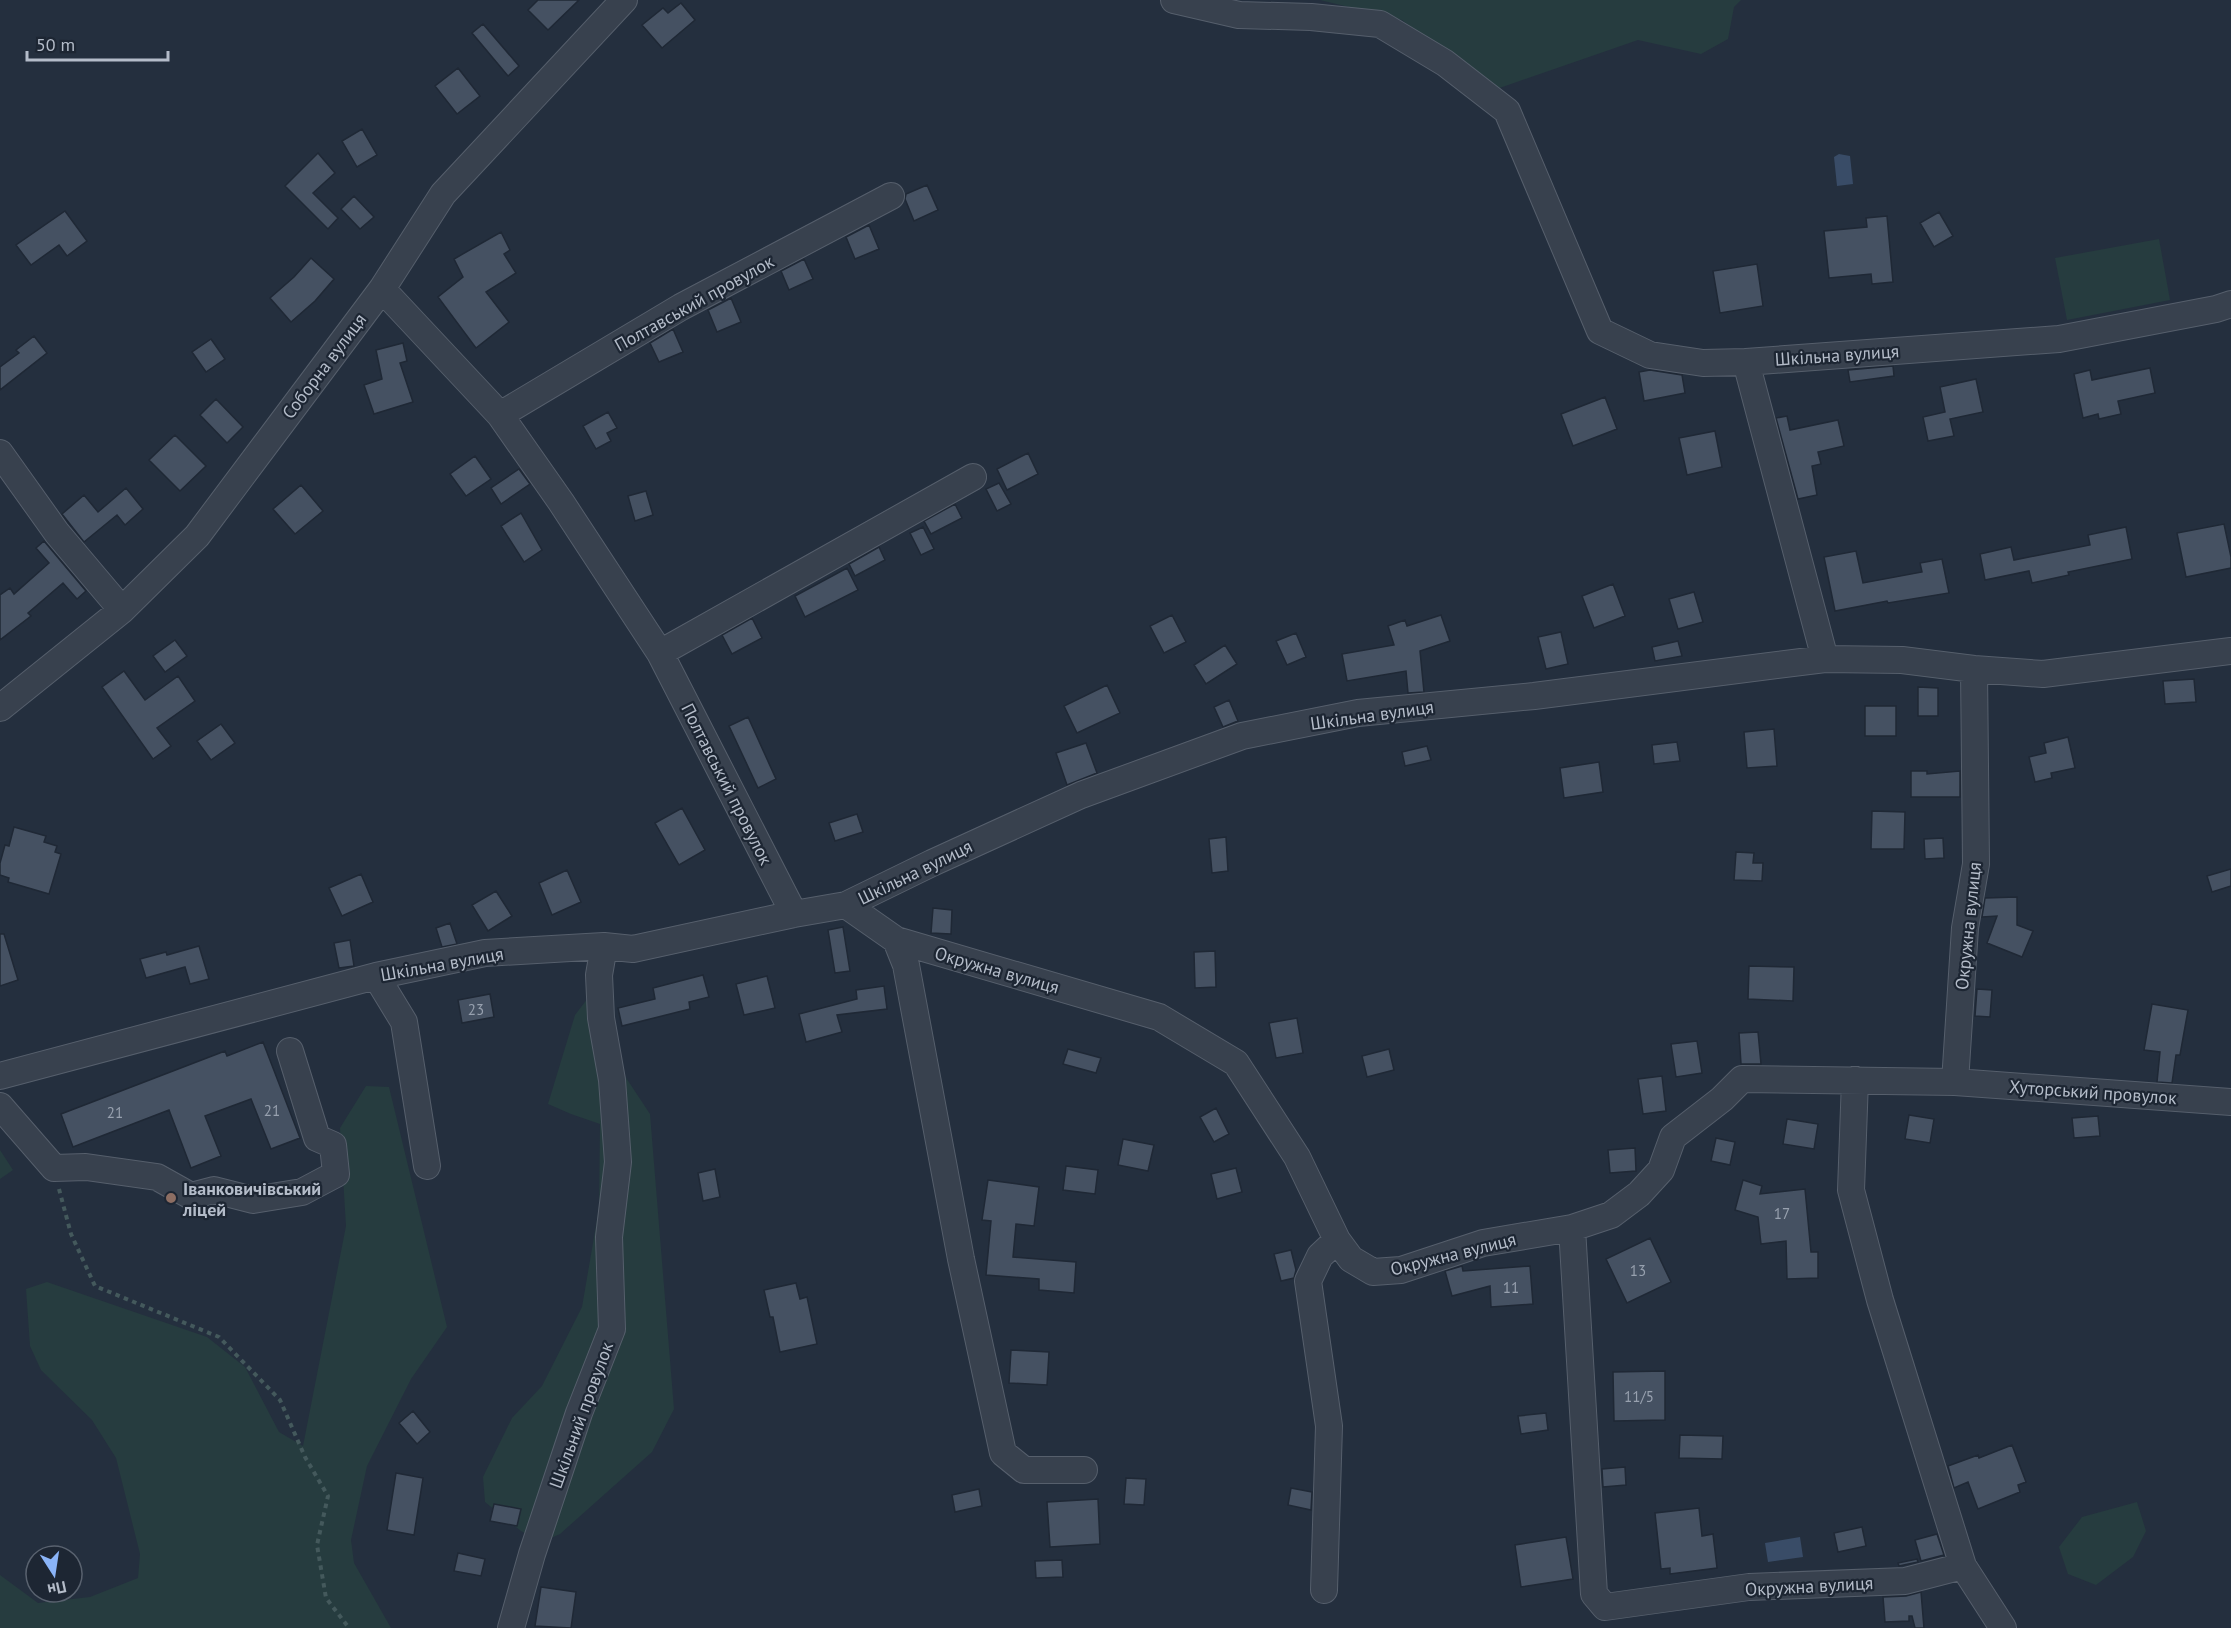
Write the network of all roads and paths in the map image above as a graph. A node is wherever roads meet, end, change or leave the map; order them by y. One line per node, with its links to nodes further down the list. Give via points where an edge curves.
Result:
1 (624, 0): 4 (street, Соборна вулиця, via 443,194)
2 (1174, 0): 6 (street, via 1239,15 1380,24 1445,63 1507,111 1600,331 1650,355 1703,363)
3 (891, 196): 7 (street, Полтавський провулок, via 681,307)
4 (382, 289): 7 (street, Полтавський провулок); 10 (street, Соборна вулиця, via 197,536)
5 (2231, 304): 6 (street, Шкільна вулиця, via 2059,339)
6 (1746, 362): 13 (street, Шкільна вулиця)
7 (500, 415): 12 (street, Полтавський провулок)
8 (0, 453): 10 (street, via 57,533)
9 (973, 477): 12 (street)
10 (122, 610): 15 (street, Соборна вулиця)
11 (2231, 651): 14 (street, Шкільна вулиця, via 2043,674)
12 (660, 653): 17 (street, Полтавський провулок)
13 (1825, 659): 14 (street, Шкільна вулиця, via 1902,660); 16 (street, Шкільна вулиця, via 1534,696 1358,713 1242,736 1081,795)
14 (1974, 669): 24 (street, Окружна вулиця, via 1976,864 1965,928)
15 (3, 710)
16 (846, 905): 17 (street, Шкільна вулиця); 18 (street)
17 (794, 914): 19 (street, Шкільна вулиця, via 633,949)
18 (896, 940): 30 (street, Окружна вулиця, via 1159,1017 1236,1064 1297,1157); 31 (street, Окружна вулиця, via 906,965 961,1259 1003,1453 1024,1470)
19 (604, 946): 20 (street, Шкільна вулиця, via 484,953); 35 (street, Шкільний провулок, via 599,975 601,1018 612,1080 618,1162 609,1237 612,1329 579,1413)
20 (376, 976): 22 (street, Шкільна вулиця); 27 (street, via 404,1022)
21 (290, 1051): 28 (street, via 317,1138 333,1145 336,1174 302,1192 253,1200 214,1190 191,1196 157,1177 86,1167)
22 (0, 1076)
23 (1855, 1080): 24 (street, Окружна вулиця); 29 (street, Окружна вулиця, via 1742,1079 1673,1137 1661,1170 1639,1194 1611,1215); 32 (street, via 1851,1190 1880,1300)
24 (1955, 1082): 25 (street, Хуторський провулок)
25 (2231, 1102)
26 (0, 1106): 28 (street)
27 (427, 1166)
28 (54, 1168): 34 (path, via 71,1234 95,1286 219,1337 280,1400 305,1457 328,1496 317,1545 322,1577 326,1598)
29 (1572, 1228): 30 (street, Окружна вулиця, via 1483,1243 1401,1270 1373,1272 1351,1259); 32 (street, Окружна вулиця, via 1594,1594 1605,1607 1749,1587 1905,1581)
30 (1337, 1240): 33 (street, via 1320,1256 1308,1281 1329,1426)
31 (1084, 1470)
32 (1963, 1566): 36 (street)
33 (1324, 1590)
34 (349, 1628)
35 (511, 1628)
36 (2003, 1628)

